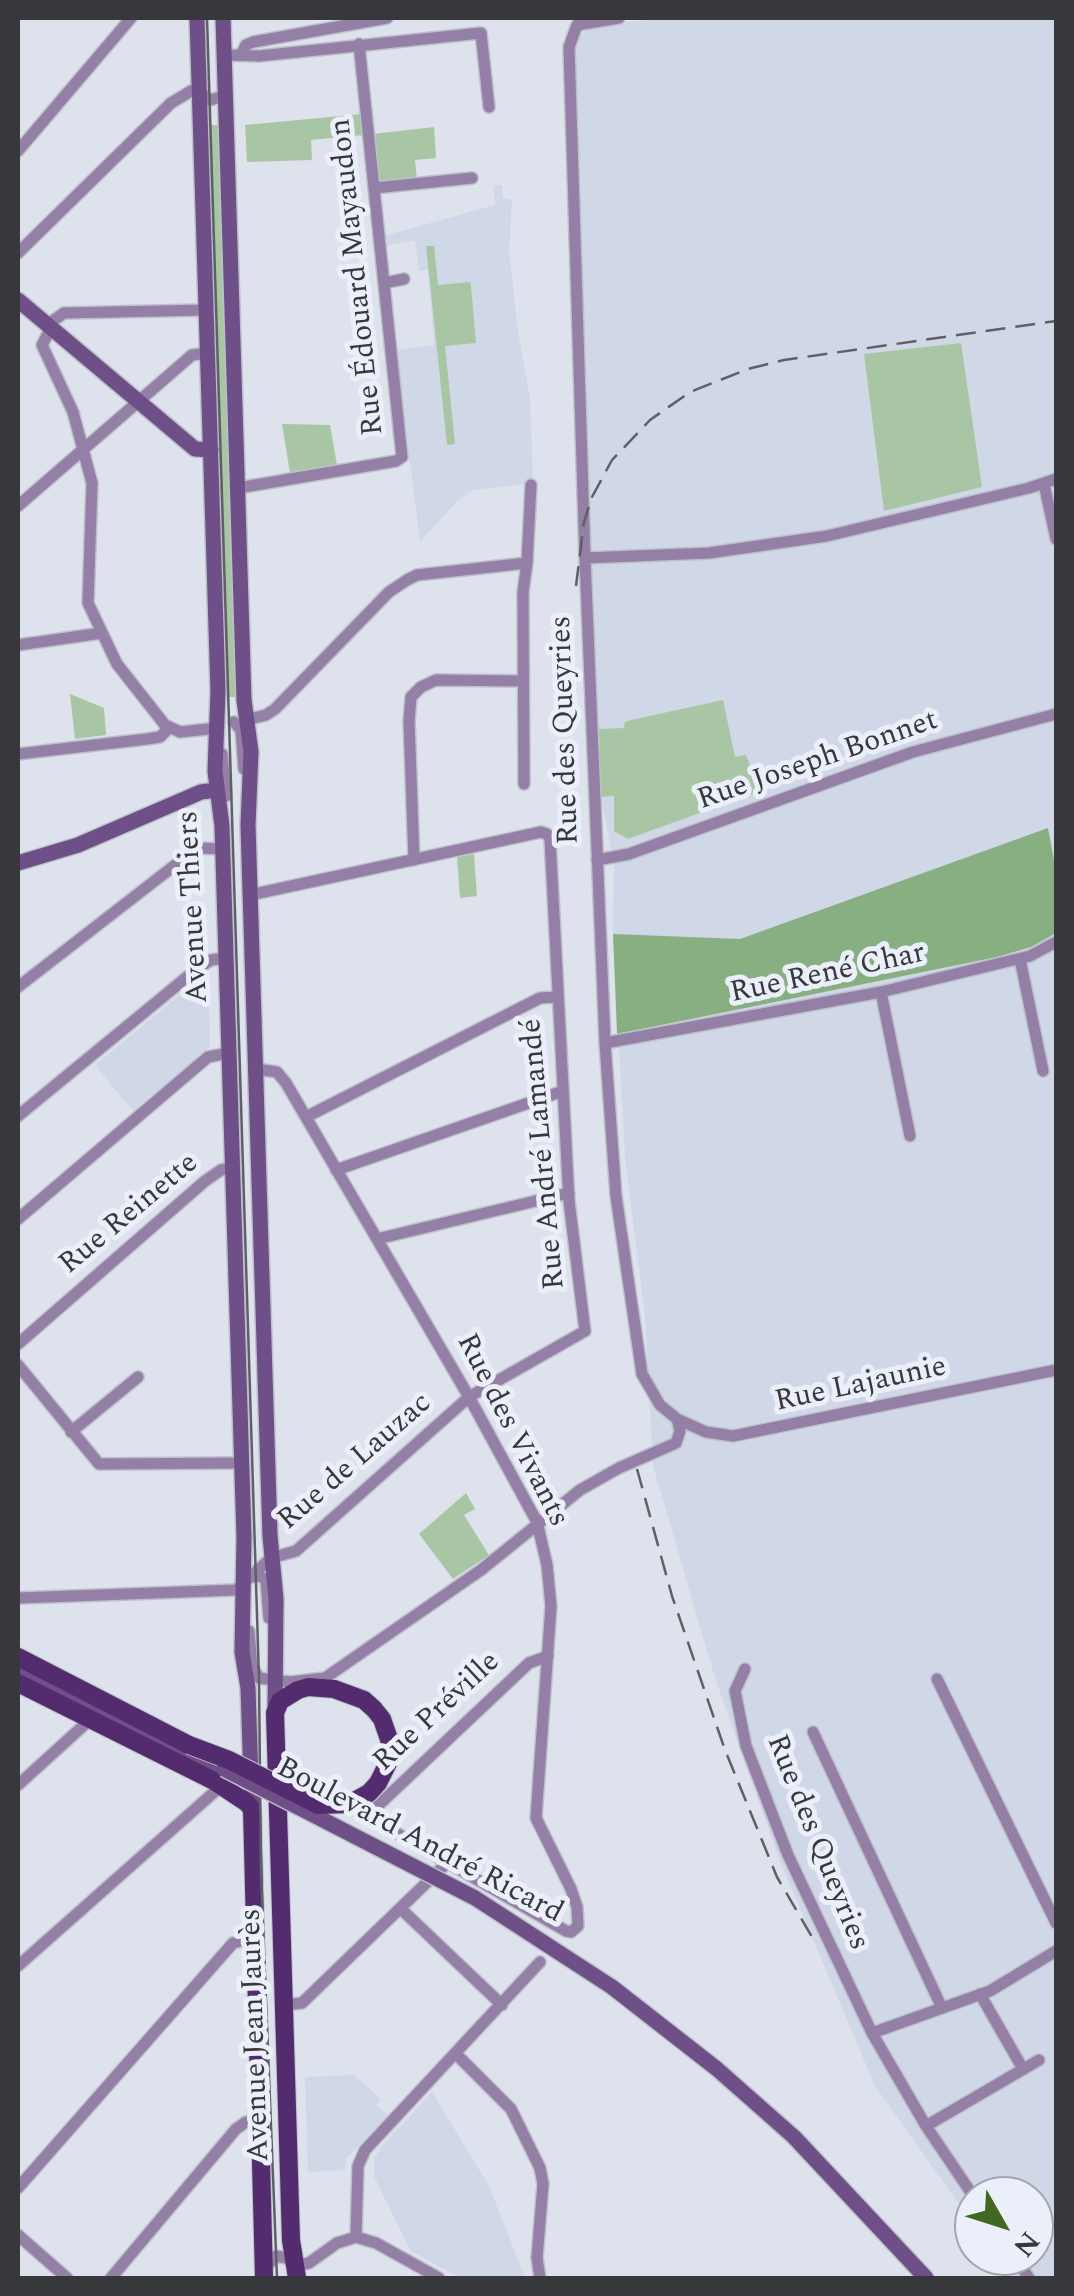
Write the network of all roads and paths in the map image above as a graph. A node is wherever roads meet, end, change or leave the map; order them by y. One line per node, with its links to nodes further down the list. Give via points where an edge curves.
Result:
1 (131, 18): 13 (street)
2 (197, 18): 10 (main road, Avenue Thiers)
3 (223, 18): 9 (main road, Avenue Thiers)
4 (388, 18): 6 (street)
5 (620, 18): 7 (street)
6 (365, 20): 9 (street, via 253,42)
7 (574, 21): 31 (street, Rue des Queyries, via 569,47)
8 (359, 44): 9 (street); 12 (street, via 481,33); 15 (street, Rue Édouard Mayaudon)
9 (233, 55): 11 (main road, Avenue Thiers)
10 (198, 90): 11 (street, via 210,100); 16 (street, via 171,103); 20 (main road, Avenue Thiers)
11 (226, 91): 28 (main road, Avenue Thiers)
12 (489, 107)
13 (18, 152)
14 (472, 178): 15 (street)
15 (374, 188): 18 (street, Rue Édouard Mayaudon)
16 (18, 254)
17 (404, 279): 18 (street)
18 (384, 283): 28 (street, Rue Édouard Mayaudon, via 402,457)
19 (18, 300): 21 (main road)
20 (206, 310): 21 (street, via 64,313); 22 (main road, Avenue Thiers)
21 (49, 326): 23 (main road); 24 (street, via 42,345)
22 (208, 354): 23 (street, via 192,355); 25 (main road, Avenue Thiers)
23 (138, 402): 24 (street); 25 (main road, via 195,449)
24 (84, 450): 29 (street); 33 (street, via 92,484 88,603)
25 (211, 450): 39 (main road, Avenue Thiers)
26 (1050, 481): 30 (street); 31 (street, via 827,536 710,552)
27 (531, 485): 32 (street)
28 (238, 488): 37 (main road, Avenue Thiers)
29 (18, 506)
30 (1056, 539)
31 (585, 558): 46 (street, Rue des Queyries)
32 (528, 563): 35 (street); 37 (street, via 406,580 276,709)
33 (102, 634): 34 (street); 38 (street, via 117,664)
34 (18, 645)
35 (522, 681): 41 (street); 45 (street, via 436,680 414,694)
36 (1056, 714): 46 (street, Rue Joseph Bonnet, via 914,752)
37 (240, 721): 39 (main road); 42 (main road, Avenue Thiers, via 251,752)
38 (169, 728): 39 (street); 40 (street, via 147,740)
39 (218, 728): 43 (main road, Avenue Thiers)
40 (18, 754)
41 (524, 784)
42 (249, 792): 43 (main road, via 236,801); 48 (main road, Avenue Thiers)
43 (221, 793): 44 (main road, Avenue Thiers); 47 (main road, via 201,792)
44 (223, 849): 50 (main road, Avenue Thiers); 52 (street, via 197,848)
45 (414, 860): 48 (street); 54 (street, Rue André Lamandé, via 541,832 550,839)
46 (597, 860): 55 (street, Rue des Queyries)
47 (18, 863)
48 (250, 895): 57 (main road, Avenue Thiers)
49 (1056, 942): 51 (street, Rue René Char)
50 (226, 958): 56 (main road, Avenue Thiers); 60 (street, via 198,968)
51 (1020, 959): 53 (street, Rue René Char); 58 (street)
52 (18, 987)
53 (881, 992): 55 (street, Rue René Char); 62 (street)
54 (556, 997): 59 (street, Rue André Lamandé); 61 (street, via 540,998)
55 (605, 1043): 73 (street, Rue des Queyries, via 616,1196 642,1374)
56 (229, 1053): 63 (main road, Avenue Thiers); 66 (street, via 208,1058)
57 (256, 1070): 61 (street, Rue des Vivants, via 277,1072); 77 (main road, Avenue Thiers)
58 (1043, 1071)
59 (563, 1092): 64 (street); 65 (street, Rue André Lamandé)
60 (18, 1116)
61 (306, 1116): 64 (street, Rue des Vivants)
62 (910, 1136)
63 (232, 1168): 68 (street, Rue Reinette, via 205,1181); 75 (main road, Avenue Thiers)
64 (336, 1170): 67 (street, Rue des Vivants)
65 (569, 1193): 67 (street); 72 (street, Rue André Lamandé, via 586,1331)
66 (18, 1219)
67 (377, 1239): 72 (street, Rue des Vivants)
68 (18, 1344)
69 (18, 1365): 74 (street)
70 (1056, 1370): 73 (street, Rue Lajaunie, via 750,1435 717,1435)
71 (138, 1378): 74 (street)
72 (470, 1397): 76 (street, Rue des Vivants); 77 (street, Rue de Lauzac, via 296,1551)
73 (677, 1420): 76 (street, via 676,1443 580,1490)
74 (71, 1432): 75 (street, via 104,1466)
75 (242, 1463): 78 (main road, Avenue Thiers)
76 (538, 1526): 81 (street, Rue des Vivants, via 551,1606); 87 (street)
77 (271, 1558): 78 (street, Rue de Lauzac); 84 (main road, Avenue Thiers)
78 (247, 1579): 79 (street, via 230,1593); 84 (street, via 263,1578 267,1585); 84 (street, via 252,1667 260,1678); 95 (main road, Avenue Thiers, via 242,1652)
79 (18, 1598)
80 (18, 1656): 91 (main road)
81 (548, 1656): 96 (street, Rue Préville, via 528,1663); 97 (street, Rue des Vivants, via 536,1818 570,1889 578,1926 566,1931)
82 (18, 1668): 92 (main road, via 185,1753)
83 (745, 1669): 108 (street, Rue des Queyries, via 735,1691 746,1746 804,1891)
84 (275, 1674): 87 (street); 88 (main road, Avenue Thiers)
85 (937, 1679): 99 (street)
86 (18, 1683): 89 (main road)
87 (314, 1684): 88 (main road, via 285,1696); 91 (main road, bridge, via 364,1700 382,1719 390,1742 378,1784 349,1804 318,1805)
88 (275, 1712): 94 (main road, Avenue Thiers)
89 (88, 1718): 92 (main road); 93 (street)
90 (813, 1732): 107 (street)
91 (190, 1744): 92 (main road, Boulevard André Ricard, bridge)
92 (220, 1779): 95 (main road); 103 (street); 124 (main road, Boulevard André Ricard, bridge, via 475,1898 612,1987 782,2127)
93 (18, 1785)
94 (278, 1789): 95 (street); 96 (street, via 296,1780); 106 (main road, Avenue Jean Jaurès)
95 (252, 1802): 100 (main road, Avenue Jean Jaurès)
96 (368, 1816): 97 (street)
97 (448, 1862): 98 (street)
98 (401, 1909): 105 (street); 106 (street, via 302,2002)
99 (1056, 1923)
100 (256, 1937): 112 (main road, Avenue Jean Jaurès); 115 (street, via 233,1943)
101 (1056, 1951): 104 (street)
102 (540, 1962): 105 (street)
103 (18, 1966)
104 (980, 1994): 107 (street); 111 (street)
105 (502, 2004): 109 (street)
106 (284, 2006): 118 (main road, Avenue Jean Jaurès)
107 (942, 2008): 108 (street)
108 (872, 2033): 113 (street, Rue des Queyries)
109 (456, 2054): 117 (street, via 362,2155); 123 (street, via 511,2109 540,2168)
110 (1038, 2060): 111 (street)
111 (1023, 2068): 113 (street)
112 (261, 2121): 119 (main road, Avenue Jean Jaurès); 121 (street, via 236,2130)
113 (926, 2126): 114 (street, Rue des Queyries)
114 (960, 2176)
115 (18, 2188)
116 (18, 2235): 120 (street)
117 (356, 2237): 118 (street); 122 (street)
118 (296, 2272): 119 (street, via 287,2258 276,2256)
119 (264, 2274)
120 (67, 2278)
121 (112, 2278)
122 (438, 2278)
123 (540, 2278)
124 (926, 2278)

